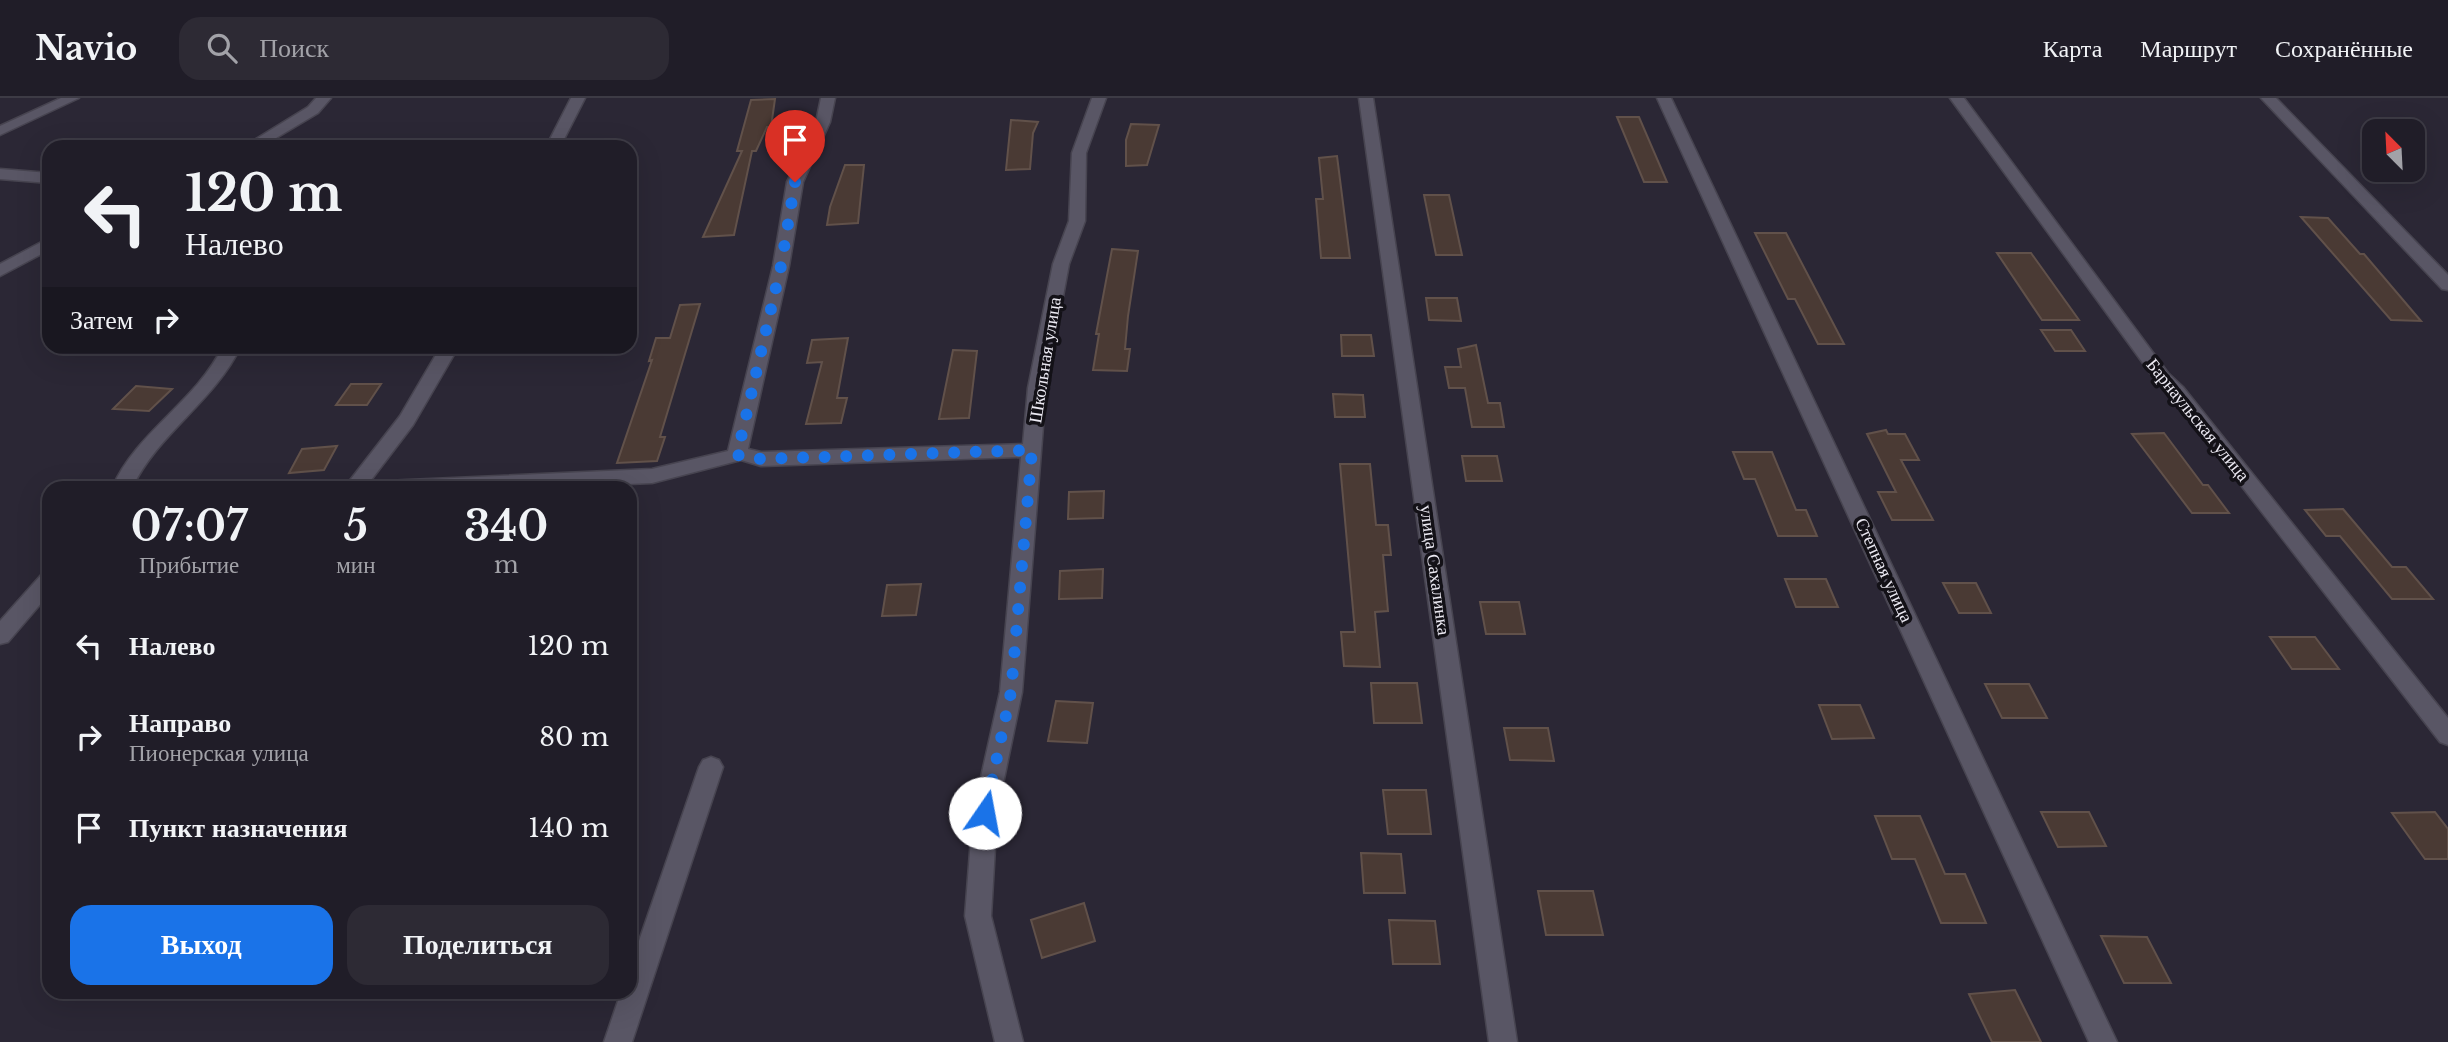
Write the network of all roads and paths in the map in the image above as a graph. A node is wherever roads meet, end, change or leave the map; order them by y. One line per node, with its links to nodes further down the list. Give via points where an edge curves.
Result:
1 (72, 98): 10 (street)
2 (324, 98): 11 (street)
3 (578, 98): 14 (street)
4 (828, 98): 23 (street, via 823,122 795,182 781,266)
5 (1099, 98): 22 (street, Школьная улица, via 1079,153 1077,221 1058,277 1037,388)
6 (1366, 98): 35 (street, улица Сахалинка)
7 (1664, 98): 36 (street, Степная улица)
8 (1957, 98): 29 (street, Барнаульская улица, via 2162,377)
9 (2268, 98): 19 (street)
10 (0, 131)
11 (281, 131): 12 (street); 13 (street)
12 (264, 140)
13 (279, 140)
14 (557, 140)
15 (0, 174): 16 (street)
16 (42, 177)
17 (42, 247): 18 (street)
18 (0, 271)
19 (2448, 285)
20 (227, 354): 24 (street, via 202,393 128,469)
21 (446, 354): 25 (street, via 387,452)
22 (1032, 450): 23 (street, via 761,459); 34 (street, Школьная улица, via 1011,692 985,813 978,916)
23 (737, 455): 26 (street, via 652,476)
24 (124, 481)
25 (360, 481)
26 (541, 481)
27 (42, 588): 28 (street)
28 (0, 636)
29 (2448, 735)
30 (710, 767): 31 (street)
31 (637, 985)
32 (632, 999): 33 (street)
33 (618, 1042)
34 (1009, 1042)
35 (1503, 1042)
36 (2103, 1042)

